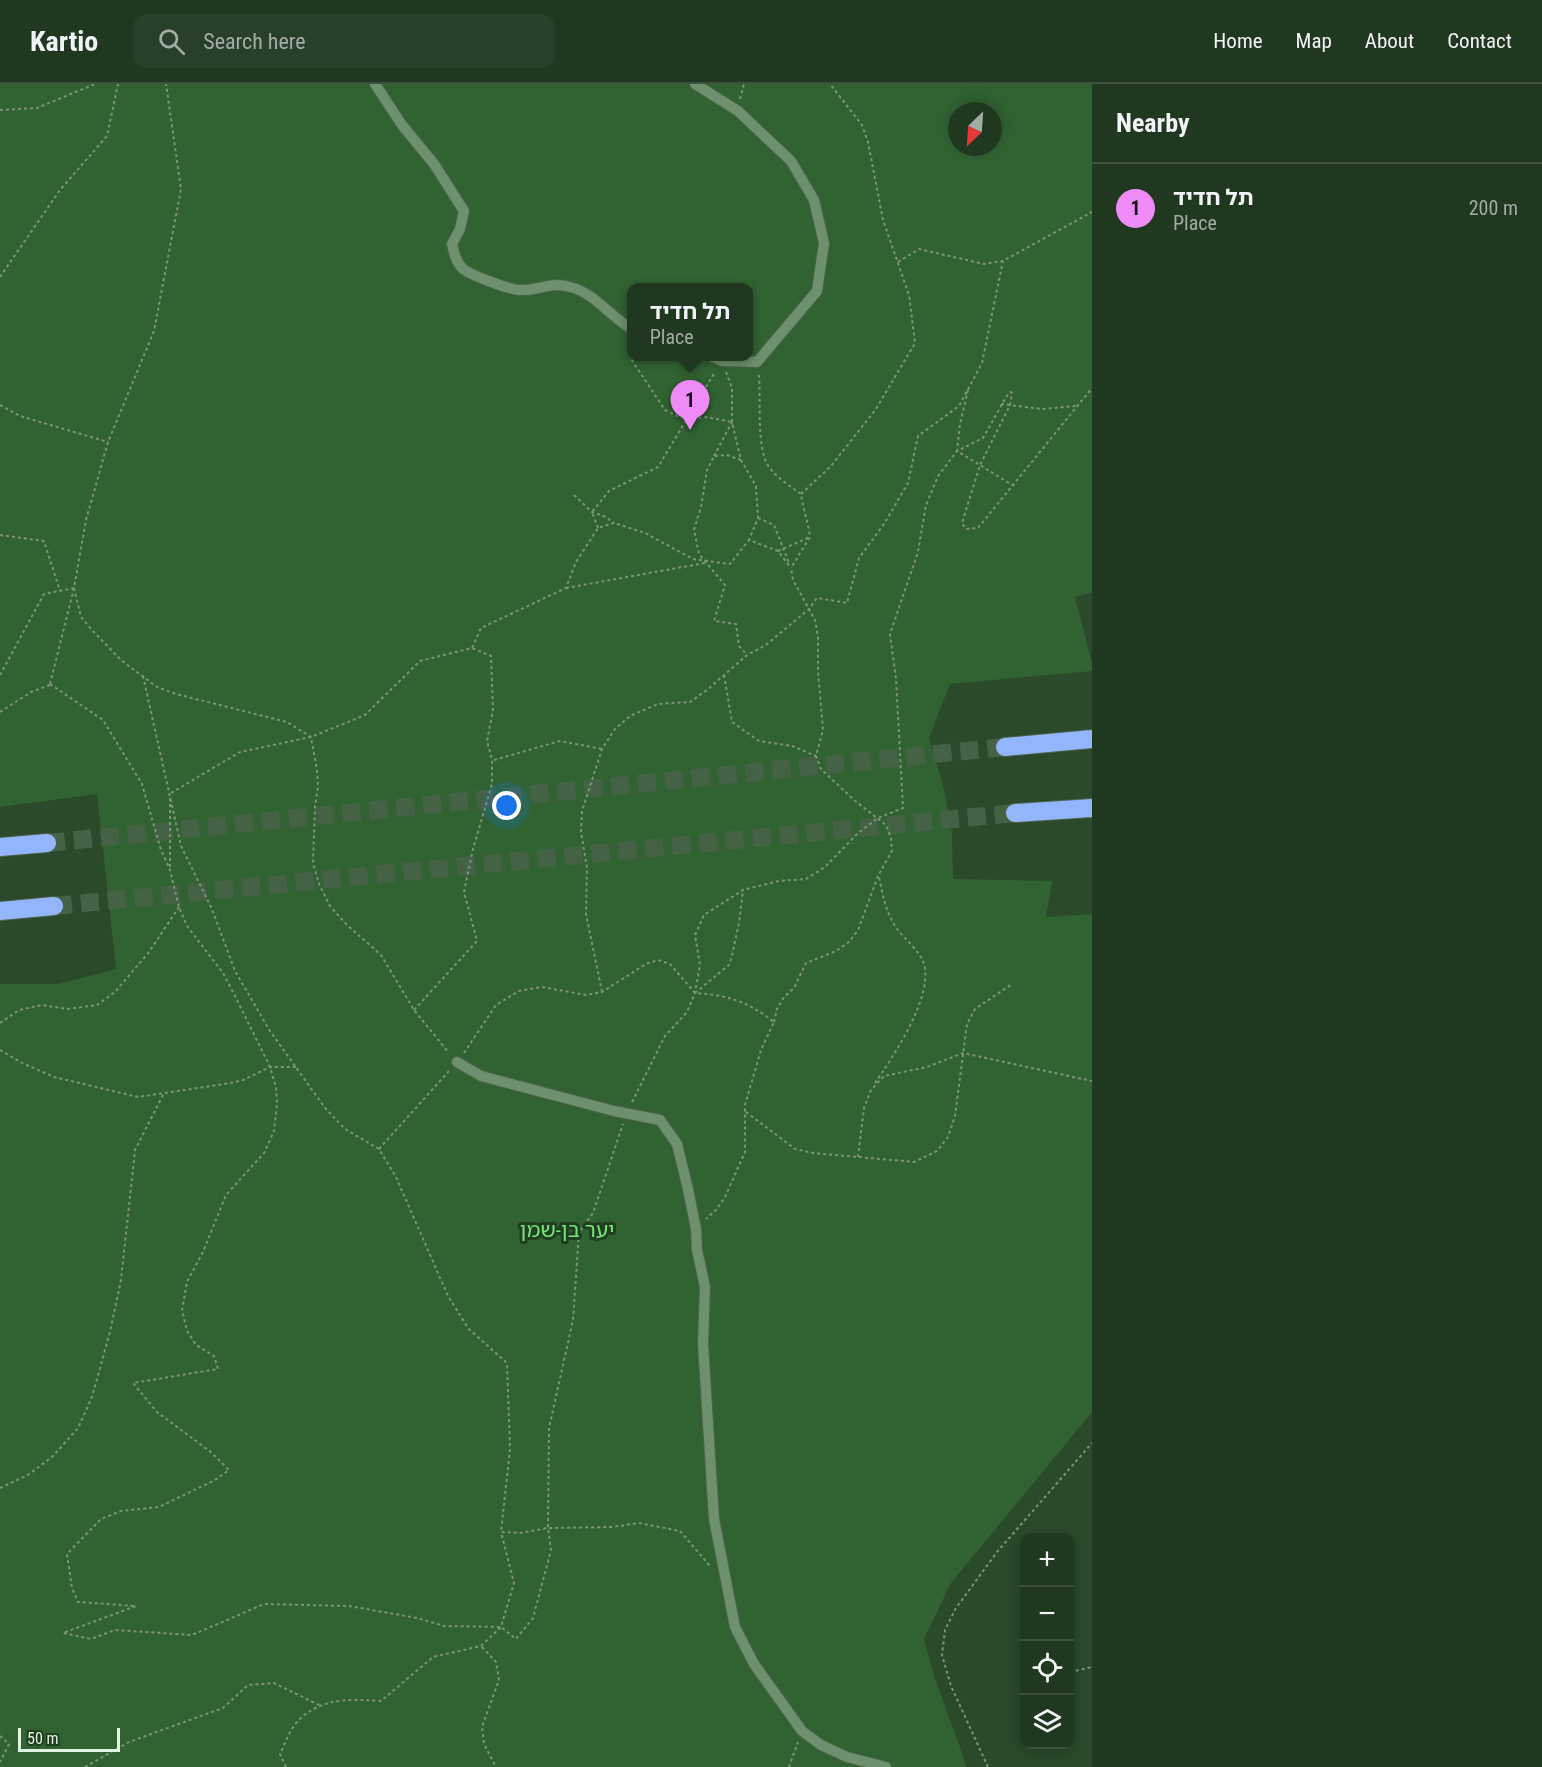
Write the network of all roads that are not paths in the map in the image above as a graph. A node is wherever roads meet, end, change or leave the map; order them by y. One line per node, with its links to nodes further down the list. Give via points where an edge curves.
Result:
1 (375, 84): 3 (street, via 464,211 452,244 463,269 520,290 551,284 572,287 594,298)
2 (695, 84): 4 (street, via 738,111 791,161 814,200 824,243 817,291 757,362)
3 (627, 326)
4 (722, 361)
5 (1092, 739): 6 (highway)
6 (1005, 747)
7 (1092, 807): 8 (highway)
8 (1015, 813)
9 (47, 843): 10 (highway)
10 (0, 848)
11 (54, 906): 12 (highway)
12 (0, 911)
13 (457, 1062): 14 (street, via 481,1076 660,1120 677,1144 705,1287 703,1343 714,1519 735,1627 754,1664 802,1731 847,1757)
14 (886, 1767)

